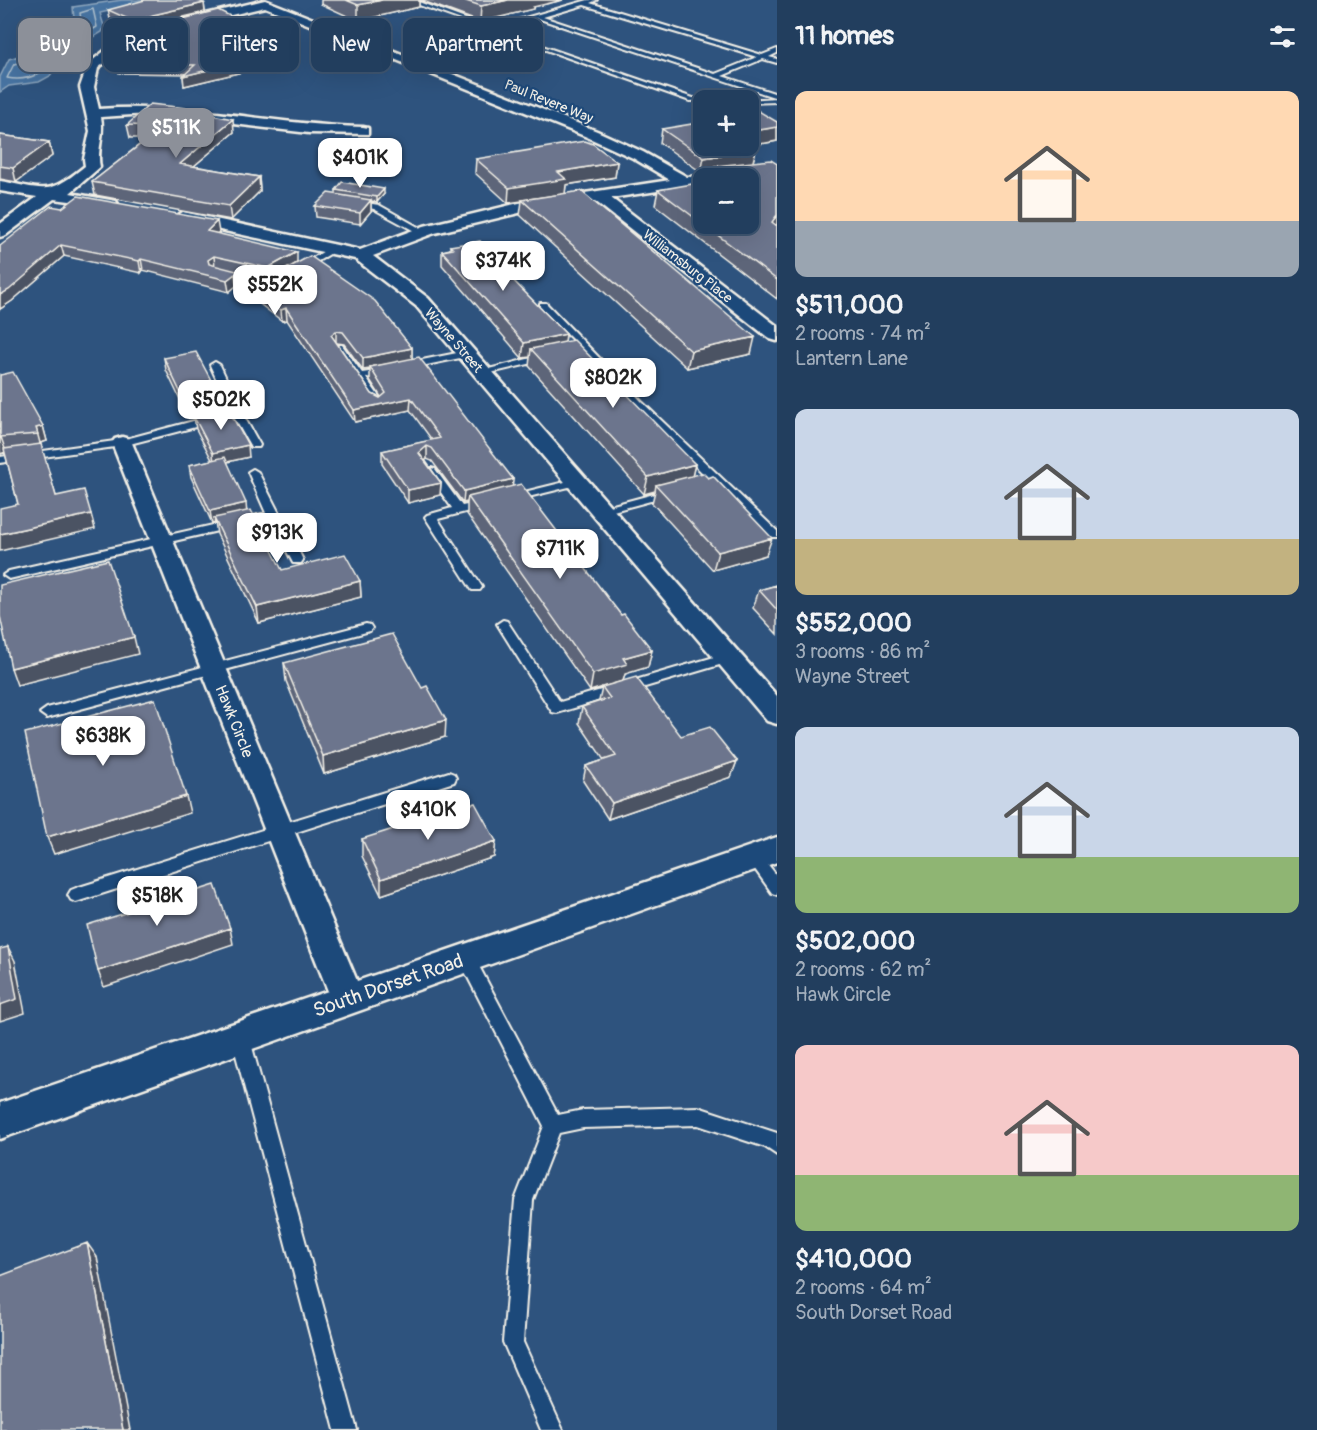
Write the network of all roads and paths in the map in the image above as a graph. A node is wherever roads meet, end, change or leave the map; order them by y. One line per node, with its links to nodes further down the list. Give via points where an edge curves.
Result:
1 (408, 0): 5 (lane)
2 (594, 0): 3 (lane)
3 (584, 3): 4 (lane); 9 (lane)
4 (536, 16): 6 (lane); 11 (lane)
5 (457, 18)
6 (529, 18)
7 (543, 48): 13 (lane)
8 (777, 51): 9 (lane)
9 (762, 57): 10 (lane); 11 (lane)
10 (777, 61)
11 (715, 76): 12 (lane)
12 (777, 98): 14 (lane)
13 (693, 100)
14 (759, 100)
15 (93, 113): 16 (street, via 184,112 321,132); 18 (street, Paul Revere Way, via 87,87 92,68 120,45 159,28 266,3 591,134); 20 (street, via 97,131 91,159 70,167 50,184)
16 (363, 131)
17 (693, 181): 18 (street)
18 (684, 182): 21 (street)
19 (0, 186): 20 (street)
20 (51, 194): 23 (street); 25 (street)
21 (599, 196): 26 (street, via 519,208); 31 (street, Williamsburg Place)
22 (346, 201): 26 (lane, via 376,207)
23 (130, 208)
24 (164, 214): 27 (street, Wayne Street)
25 (0, 232)
26 (423, 232): 28 (street)
27 (334, 249): 28 (street, Wayne Street); 29 (lane)
28 (361, 255): 34 (street, Wayne Street, via 422,302)
29 (297, 270)
30 (543, 305): 33 (lane)
31 (777, 335)
32 (339, 347): 37 (lane)
33 (586, 349): 36 (lane); 45 (lane)
34 (467, 354): 36 (street, Wayne Street); 37 (lane)
35 (215, 365): 39 (lane)
36 (482, 372): 46 (street, Wayne Street)
37 (360, 376): 38 (lane)
38 (379, 405)
39 (237, 413): 40 (lane); 41 (lane)
40 (122, 443): 42 (lane); 51 (street, Hawk Circle)
41 (255, 445)
42 (0, 460)
43 (426, 464): 47 (lane)
44 (253, 472): 49 (lane)
45 (716, 480): 48 (lane); 50 (lane)
46 (577, 482): 47 (lane); 48 (street, Wayne Street)
47 (459, 510): 54 (lane, via 431,517)
48 (602, 511): 57 (street, Wayne Street)
49 (273, 515): 51 (lane); 52 (lane)
50 (773, 534)
51 (162, 540): 53 (lane); 58 (street, Hawk Circle)
52 (297, 560)
53 (9, 575)
54 (476, 587)
55 (503, 624): 57 (lane, via 557,708)
56 (366, 628): 58 (lane)
57 (728, 657): 60 (street, Wayne Street)
58 (213, 667): 59 (lane); 62 (street, Hawk Circle)
59 (47, 713)
60 (777, 714)
61 (449, 778): 62 (lane)
62 (281, 832): 65 (lane); 67 (street, Hawk Circle)
63 (766, 853): 64 (lane); 66 (street, South Dorset Road)
64 (777, 888)
65 (76, 895)
66 (466, 958): 67 (street, South Dorset Road); 70 (lane)
67 (348, 999): 68 (street, South Dorset Road)
68 (240, 1036): 69 (street, South Dorset Road); 72 (lane)
69 (0, 1121)
70 (553, 1125): 71 (lane, via 583,1119 698,1116 771,1140); 73 (lane, via 524,1200 513,1342)
71 (777, 1146)
72 (346, 1430)
73 (552, 1430)

